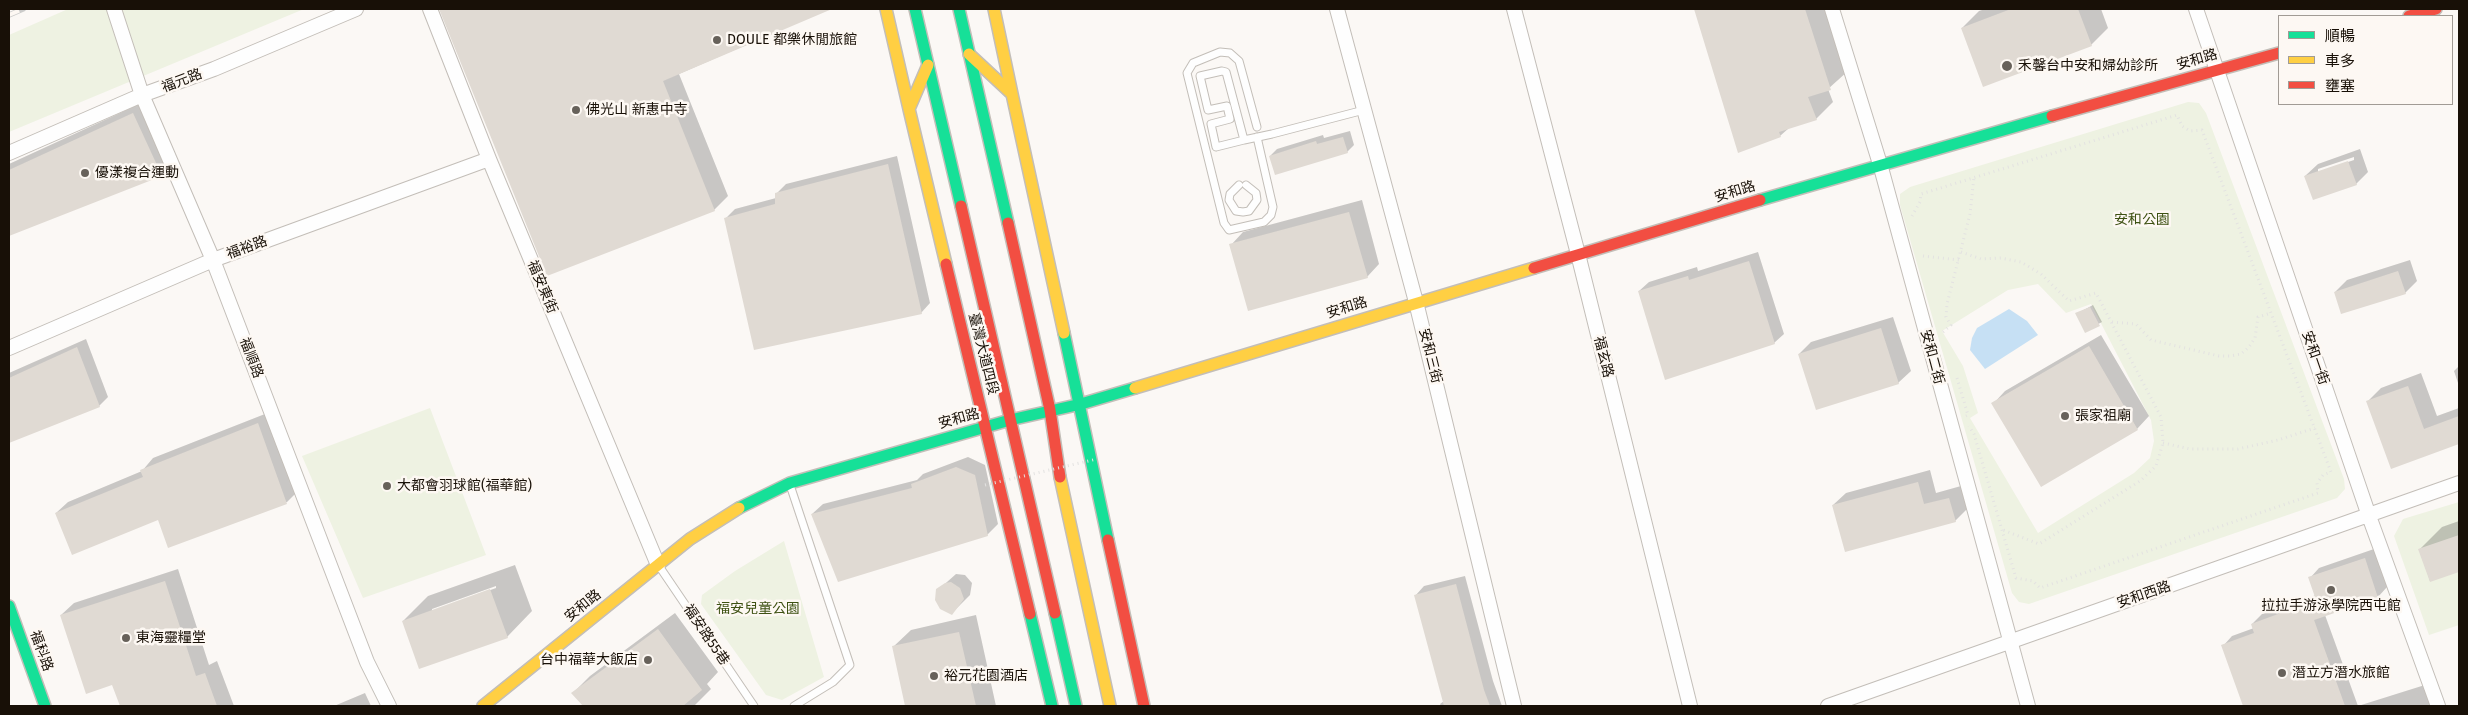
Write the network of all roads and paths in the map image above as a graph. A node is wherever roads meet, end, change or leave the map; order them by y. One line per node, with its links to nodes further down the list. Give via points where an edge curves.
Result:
1 (114, 9): 19 (street, 福順路)
2 (356, 9): 19 (street, 福元路, via 214,69)
3 (430, 9): 26 (street, 福安東街)
4 (886, 9): 20 (main road, 臺灣大道四段)
5 (915, 9): 16 (main road, 臺灣大道四段)
6 (959, 9): 15 (main road)
7 (994, 9): 18 (main road)
8 (1336, 9): 21 (street, 安和三街)
9 (1514, 9): 32 (street, 福玄路)
10 (1832, 9): 27 (street, 安和二街)
11 (2196, 9): 17 (street, 安和一街)
12 (2436, 9): 13 (main road)
13 (2413, 15)
14 (2278, 53): 17 (main road, 安和路)
15 (969, 54): 18 (main road); 42 (main road)
16 (928, 65): 20 (main road); 43 (main road, 臺灣大道四段)
17 (2216, 71): 27 (main road, 安和路); 51 (street, 安和一街)
18 (1012, 94): 41 (main road)
19 (142, 95): 25 (street, 福元路); 33 (street, 福順路)
20 (909, 109): 44 (main road, 臺灣大道四段)
21 (1364, 110): 23 (lane); 35 (street, 安和三街)
22 (1257, 127): 23 (lane, via 1239,60 1230,53 1220,52 1193,63 1187,73 1224,224 1229,230 1264,222 1271,215 1273,207)
23 (1257, 137): 24 (lane)
24 (1244, 140): 24 (lane, via 1226,72 1200,76 1208,110 1227,106 1230,119 1211,124 1216,147)
25 (9, 153)
26 (489, 160): 33 (street, 福裕路); 53 (street, 福安東街)
27 (1880, 164): 32 (main road, 安和路); 55 (street, 安和二街)
28 (1974, 177): 29 (path, via 1921,194 1917,210 1912,215); 31 (path); 36 (path, via 2177,116 2182,126 2190,131 2202,130)
29 (1914, 223)
30 (1921, 248): 34 (path, via 1923,257)
31 (1961, 252): 34 (path); 37 (path, via 1981,258 2021,262 2041,274 2069,301 2096,292)
32 (1578, 254): 35 (main road, 安和路); 66 (street, 福玄路)
33 (213, 260): 39 (street, 福裕路); 57 (street, 福順路, via 367,662)
34 (1959, 260): 38 (path, via 1947,304 1946,317 1951,325 1942,331)
35 (1416, 302): 41 (main road, 安和路); 65 (street, 安和三街)
36 (2271, 313): 37 (path, via 2258,317 2255,338 2250,347 2241,354 2230,356 2151,340 2136,324); 45 (path)
37 (2112, 322): 46 (path, via 2161,418)
38 (1945, 340)
39 (9, 348)
40 (1957, 377): 52 (path, via 1968,415 1964,417 1974,434)
41 (1081, 404): 42 (main road, 安和路); 64 (main road, via 1105,533)
42 (1050, 410): 43 (main road, 安和路); 63 (main road, via 1061,485)
43 (1010, 420): 44 (main road, 安和路); 62 (main road, 臺灣大道四段)
44 (986, 427): 48 (main road, 安和路); 61 (main road, 臺灣大道四段)
45 (2315, 428): 46 (path, via 2238,449 2190,449); 52 (path, via 2331,472 2323,475 2317,483 2318,493 2040,588 2034,581 2016,578)
46 (2164, 443): 52 (path, via 2156,466 2140,481 2039,544)
47 (1097, 458): 50 (path, bridge)
48 (790, 483): 53 (main road, 安和路, via 728,514); 60 (lane, via 850,665 833,682)
49 (2459, 483): 51 (street, 安和西路)
50 (985, 485)
51 (2369, 516): 55 (street, 安和西路); 69 (street, 安和一街)
52 (2002, 529)
53 (658, 565): 58 (main road, 安和路); 59 (lane, 福安路55巷)
54 (9, 606): 56 (main road, 福科路)
55 (2010, 642): 67 (street, 安和西路); 68 (street, 安和二街)
56 (45, 706)
57 (389, 706)
58 (483, 706)
59 (754, 706)
60 (794, 706)
61 (1052, 706)
62 (1076, 706)
63 (1110, 706)
64 (1144, 706)
65 (1514, 706)
66 (1690, 706)
67 (1828, 706)
68 (2028, 706)
69 (2438, 706)

